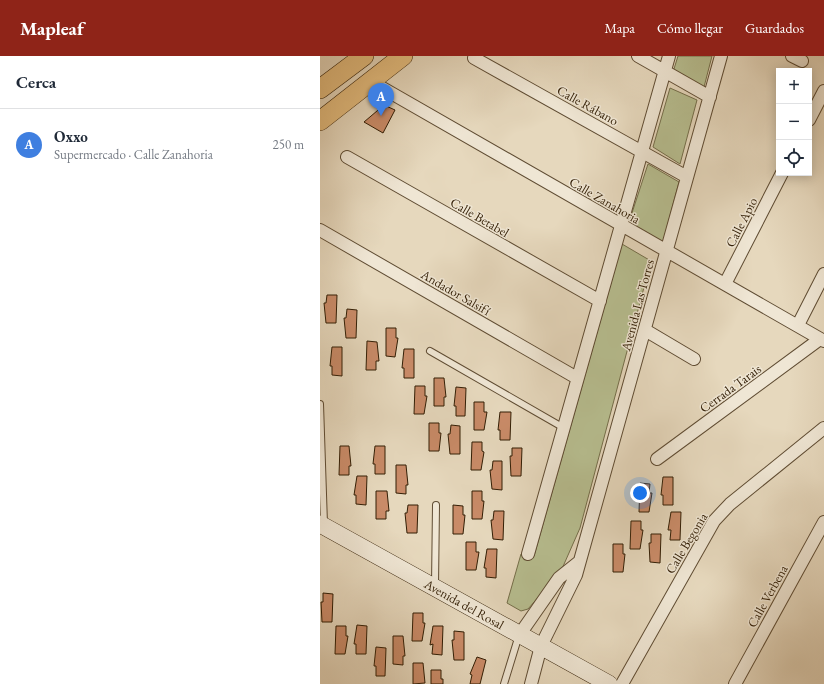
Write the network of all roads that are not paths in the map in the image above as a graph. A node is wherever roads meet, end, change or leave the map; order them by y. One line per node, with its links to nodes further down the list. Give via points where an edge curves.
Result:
1 (364, 56): 9 (main road)
2 (403, 56): 8 (main road)
3 (638, 56): 7 (street)
4 (669, 56): 7 (street)
5 (721, 56): 11 (street, Avenida Las Torres)
6 (474, 58): 14 (street, Calle Rábano)
7 (664, 71): 11 (street); 14 (street)
8 (372, 82): 13 (main road); 18 (street, Calle Zanahoria)
9 (320, 89)
10 (824, 91): 12 (street)
11 (710, 97): 17 (street, Avenida Las Torres)
12 (812, 114)
13 (320, 121)
14 (643, 152): 17 (street, Calle Rábano); 18 (street)
15 (347, 157): 23 (street, Calle Betabel)
16 (780, 176): 22 (street, Calle Apio)
17 (687, 177): 20 (street, Avenida Las Torres)
18 (622, 226): 20 (street, Calle Zanahoria); 23 (street)
19 (320, 230): 29 (street, Andador Salsifí)
20 (666, 250): 22 (street, Calle Zanahoria); 25 (street, Avenida Las Torres)
21 (824, 274): 24 (street)
22 (725, 284): 24 (street, Calle Zanahoria)
23 (600, 301): 29 (street)
24 (798, 325): 26 (street, Calle Zanahoria)
25 (645, 330): 28 (street); 38 (street, Avenida Las Torres)
26 (822, 340): 33 (street, Cerrada Tarais)
27 (430, 351): 31 (lane)
28 (694, 359)
29 (577, 378): 31 (street)
30 (320, 404): 36 (lane)
31 (564, 428): 37 (street)
32 (824, 428): 45 (street, Calle Begonia, via 730,504 714,521)
33 (657, 459)
34 (436, 505): 39 (lane)
35 (824, 522): 46 (street, Calle Verbena)
36 (322, 525): 39 (street, Avenida del Rosal)
37 (528, 554)
38 (579, 562): 40 (street, via 559,578); 41 (street, Avenida Las Torres, via 573,585)
39 (435, 588): 40 (street, Avenida del Rosal)
40 (520, 634): 41 (street, Avenida del Rosal); 42 (lane)
41 (541, 646): 43 (street, Avenida Las Torres); 44 (street, Avenida del Rosal)
42 (504, 684)
43 (531, 684)
44 (609, 684)
45 (622, 684)
46 (735, 684)

